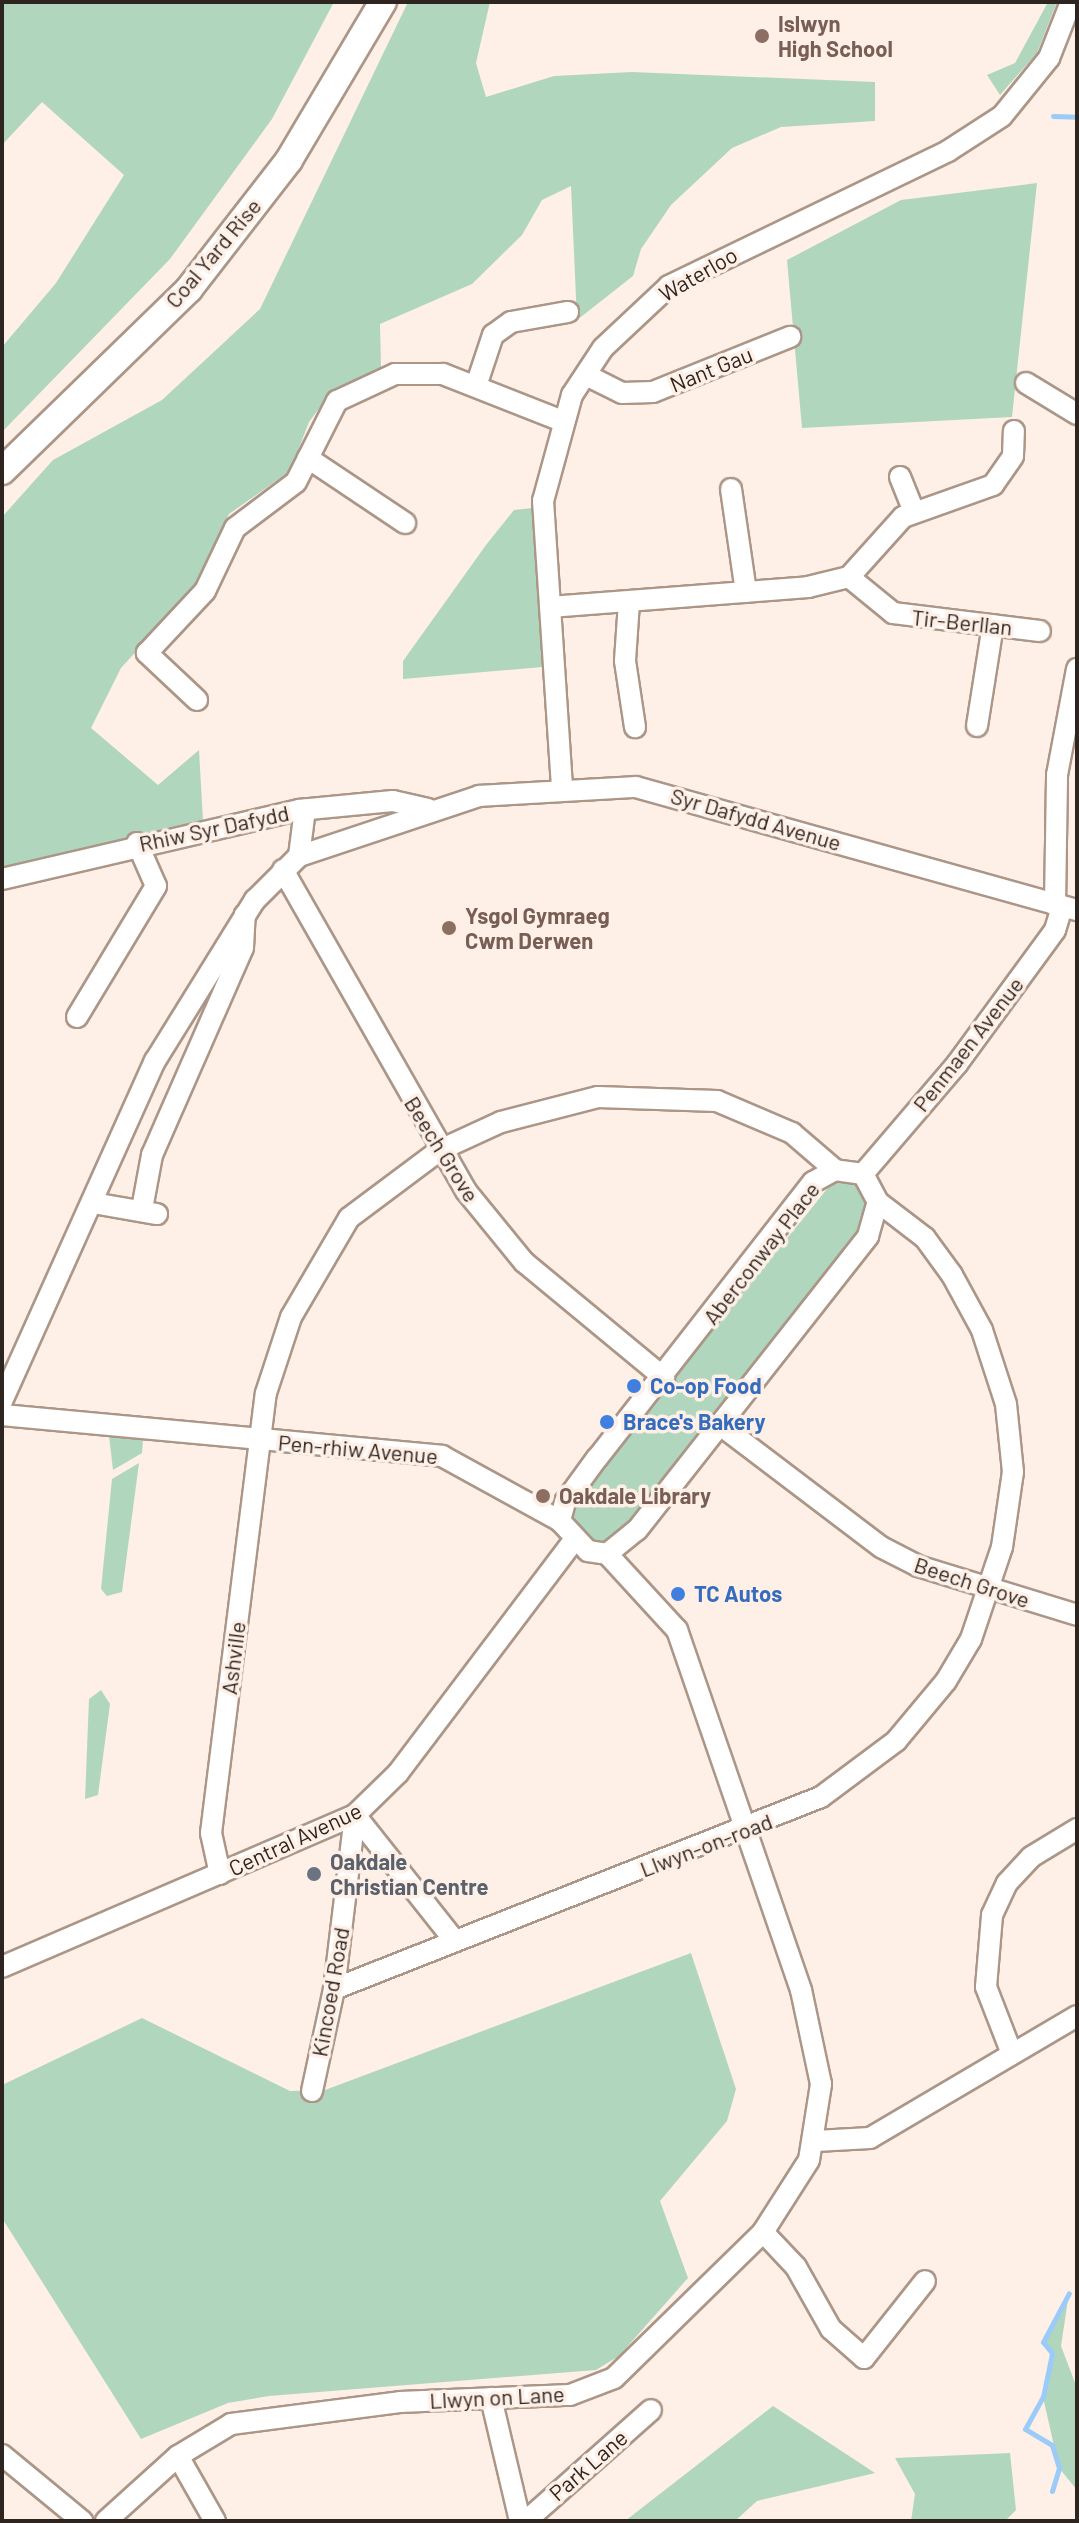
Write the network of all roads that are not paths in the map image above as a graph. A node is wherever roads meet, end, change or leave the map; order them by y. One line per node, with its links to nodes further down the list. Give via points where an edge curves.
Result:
1 (383, 2): 12 (main road, Coal Yard Rise, via 289,160 189,289)
2 (1071, 2): 5 (street, Waterloo, via 1049,58 1002,116 948,151 669,286 603,348)
3 (568, 312): 6 (street, via 511,322 493,335)
4 (790, 337): 5 (street, Nant Gau, via 653,392 622,393)
5 (586, 375): 9 (street, Waterloo)
6 (477, 383): 9 (street); 11 (street, via 395,374 337,401)
7 (1026, 383): 8 (street)
8 (1077, 414)
9 (560, 420): 20 (street, Waterloo, via 543,501)
10 (1014, 431): 15 (street, via 1013,456 993,485)
11 (308, 458): 16 (street); 24 (street, via 296,482 235,528 205,591 147,653)
12 (2, 471)
13 (900, 477): 15 (street)
14 (731, 489): 18 (street)
15 (914, 512): 17 (street, via 888,531)
16 (405, 523)
17 (849, 577): 18 (street); 21 (street, Tir-Berllan, via 893,613)
18 (746, 592): 19 (street)
19 (629, 602): 20 (street); 26 (street, via 625,661)
20 (550, 607): 27 (street, Waterloo)
21 (993, 625): 22 (street, Tir-Berllan); 25 (street)
22 (1040, 631)
23 (1077, 669): 30 (street, via 1057,775)
24 (197, 700)
25 (977, 726)
26 (635, 727)
27 (562, 787): 29 (street, Syr Dafydd Avenue); 35 (street, Syr Dafydd Avenue, via 668,793)
28 (305, 809): 29 (street, Rhiw Syr Dafydd, via 393,801); 31 (street, Rhiw Syr Dafydd); 32 (street)
29 (428, 809): 32 (street)
30 (1068, 812): 35 (street)
31 (137, 843): 34 (street, Rhiw Syr Dafydd); 37 (street, via 156,886)
32 (299, 856): 33 (street)
33 (283, 870): 36 (street); 38 (street, Beech Grove, via 294,899)
34 (2, 879)
35 (1065, 908): 40 (street, Penmaen Avenue, via 1055,930 957,1064)
36 (245, 915): 42 (street, via 155,1061); 42 (street, via 243,948 152,1155 150,1211)
37 (77, 1017)
38 (440, 1150): 39 (street, Ashville, via 542,1108 656,1094 744,1111 792,1133); 43 (street, Beech Grove, via 524,1262); 47 (street, Ashville, via 379,1190 325,1252 277,1355)
39 (835, 1170): 40 (street, Aberconway Place); 43 (street, Aberconway Place, via 813,1182)
40 (863, 1174): 41 (street)
41 (878, 1202): 46 (street, via 868,1236); 51 (street, Llwyn-on-road, via 939,1255 997,1371 1013,1472)
42 (93, 1203): 44 (street)
43 (664, 1378): 48 (street, Aberconway Place, via 565,1502)
44 (2, 1401)
45 (2, 1415): 47 (street, Pen-rhiw Avenue)
46 (719, 1424): 50 (street, via 625,1543); 51 (street, Beech Grove, via 881,1547)
47 (259, 1439): 48 (street, Pen-rhiw Avenue, via 460,1460); 56 (street, Ashville, via 211,1833)
48 (560, 1521): 49 (street, Pen-rhiw Avenue)
49 (574, 1540): 50 (street); 53 (street, Central Avenue, via 398,1773)
50 (607, 1554): 55 (street, via 677,1630)
51 (991, 1591): 52 (street, Beech Grove); 55 (street, Llwyn-on-road, via 946,1681 896,1741 821,1797)
52 (1077, 1615)
53 (355, 1815): 56 (street, Central Avenue); 57 (street); 59 (street, Kincoed Road)
54 (1077, 1829): 61 (street, via 1031,1857 1007,1883 992,1915 986,1987)
55 (745, 1831): 57 (street, Llwyn-on-road); 63 (street, via 814,2040)
56 (220, 1874): 58 (street, Central Avenue)
57 (455, 1941): 59 (street, Llwyn-on-road)
58 (2, 1967)
59 (334, 1989): 62 (street, Kincoed Road)
60 (1077, 2016): 61 (street)
61 (1012, 2054): 63 (street, via 870,2138)
62 (312, 2091)
63 (816, 2141): 64 (street, Llwyn on Lane)
64 (763, 2232): 65 (street, via 796,2267 831,2329 864,2358); 66 (street, Llwyn on Lane, via 614,2378 570,2395)
65 (925, 2281)
66 (491, 2398): 69 (street, Llwyn on Lane, via 288,2413 231,2424); 73 (street, Park Lane)
67 (651, 2410): 73 (street, Park Lane)
68 (2, 2455): 70 (street)
69 (178, 2456): 71 (street, Llwyn on Lane); 72 (street)
70 (82, 2521)
71 (106, 2521)
72 (215, 2521)
73 (523, 2521)

